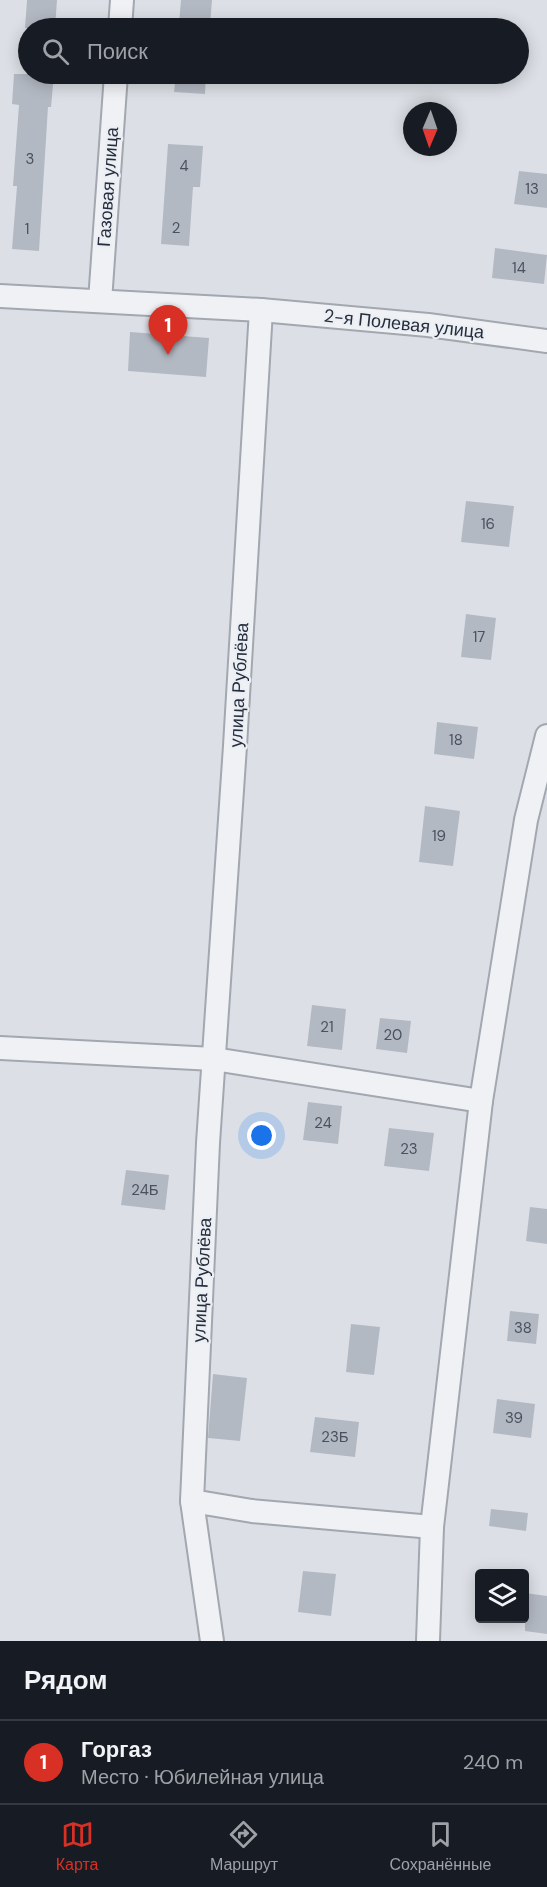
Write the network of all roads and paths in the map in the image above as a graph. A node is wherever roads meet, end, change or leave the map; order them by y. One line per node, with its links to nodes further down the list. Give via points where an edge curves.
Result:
1 (122, 0): 2 (street)
2 (121, 18)
3 (115, 84): 5 (street, Газовая улица)
4 (0, 296): 5 (street, 2-я Полевая улица)
5 (100, 301): 6 (street, 2-я Полевая улица)
6 (261, 310): 7 (street, 2-я Полевая улица, via 428,325); 10 (street, улица Рублёва)
7 (547, 341)
8 (547, 736): 11 (street, via 526,820)
9 (0, 1048): 10 (street)
10 (214, 1059): 11 (street); 12 (street, улица Рублёва)
11 (481, 1101): 13 (street)
12 (192, 1501): 13 (street, via 252,1511); 14 (street, улица Рублёва)
13 (432, 1527): 15 (street)
14 (212, 1641)
15 (428, 1641)

